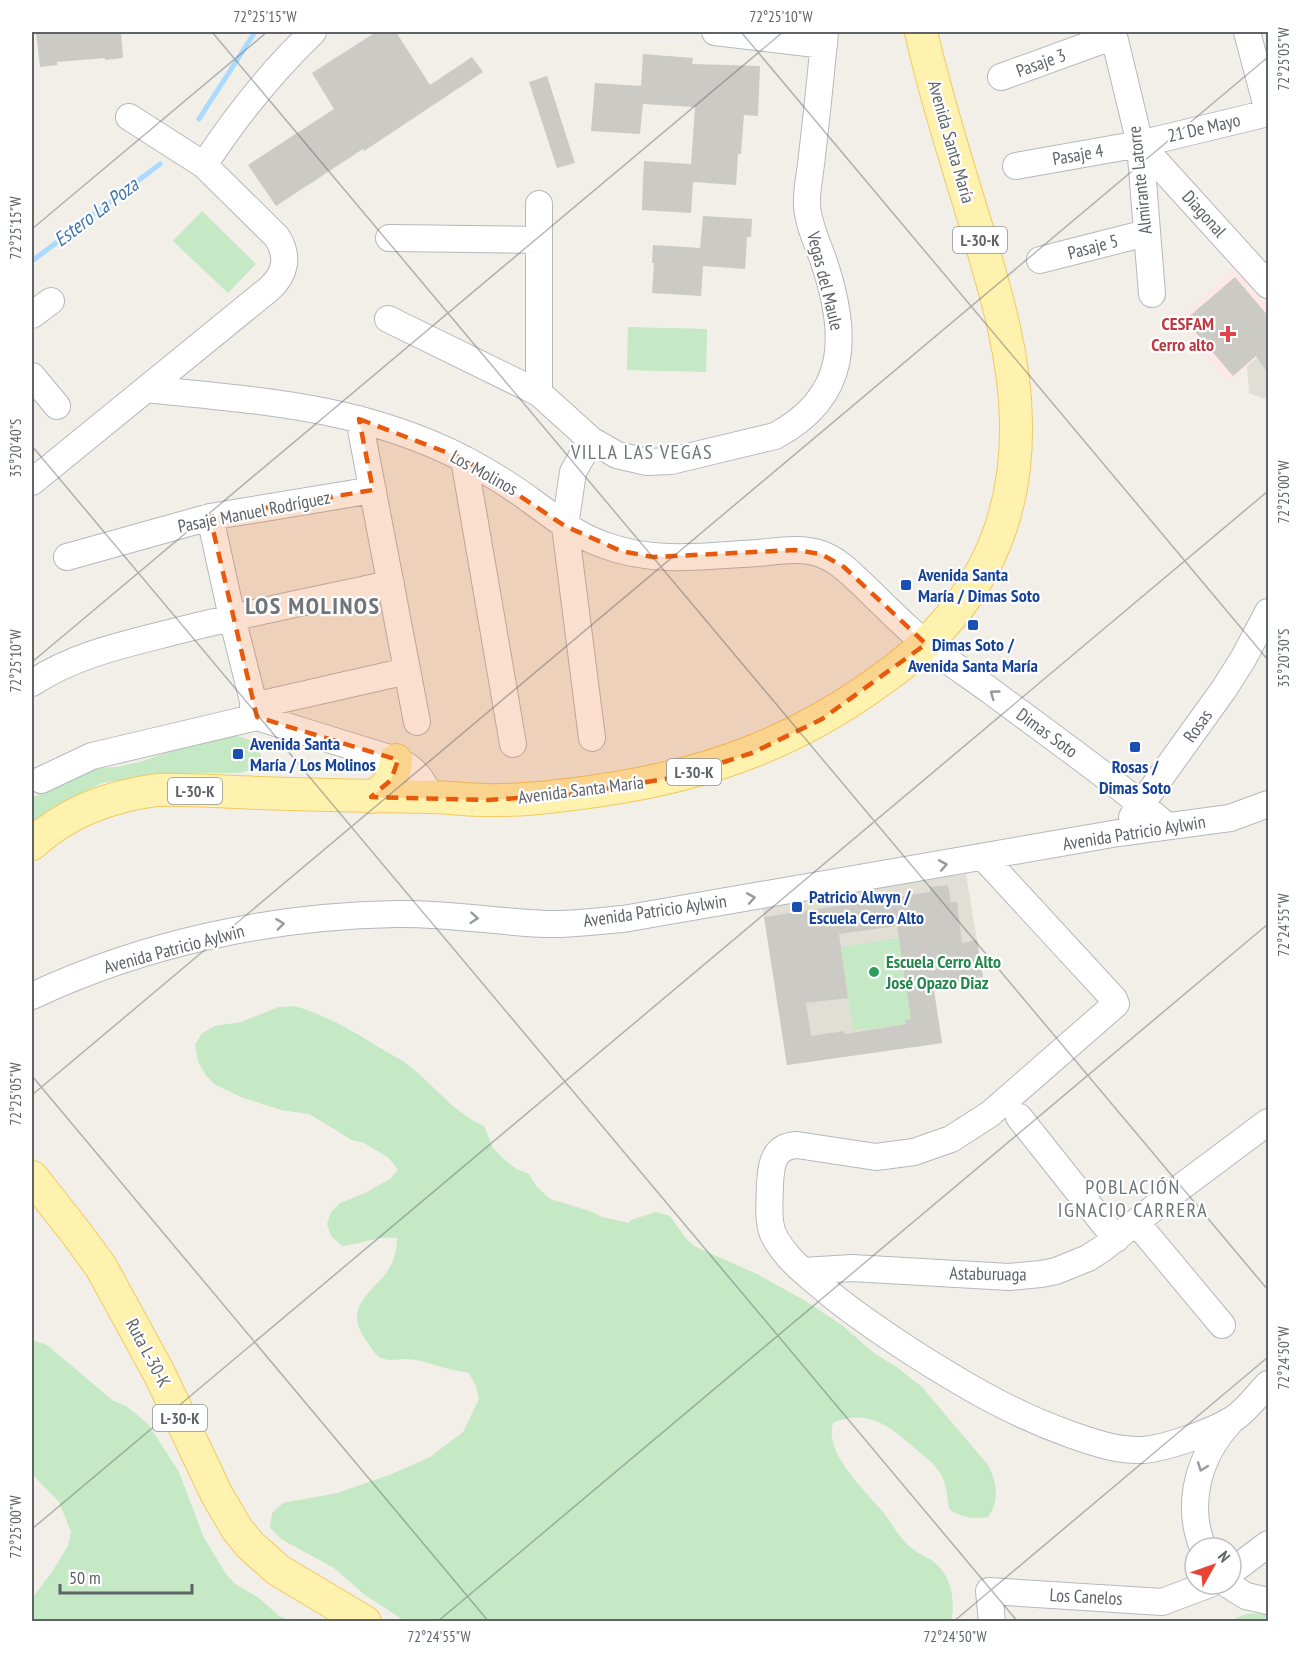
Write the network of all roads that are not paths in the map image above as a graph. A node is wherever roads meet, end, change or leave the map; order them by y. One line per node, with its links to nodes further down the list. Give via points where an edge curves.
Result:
1 (313, 32): 11 (street, via 250,100)
2 (715, 32): 6 (street)
3 (921, 32): 36 (main road, Avenida Santa María / L-30-K, via 998,298 1011,363 1016,422 1014,476 995,545 963,602)
4 (1247, 32): 8 (street)
5 (1114, 34): 7 (street, Pasaje 3); 10 (street, Almirante Latorre)
6 (824, 38): 26 (street, Vegas del Maule, via 807,205 839,324 838,355 825,391 801,420 775,436 677,459 632,459)
7 (1001, 77)
8 (1269, 112): 10 (street, 21 De Mayo)
9 (129, 117): 11 (street)
10 (1140, 144): 12 (street, Pasaje 4); 14 (street, Almirante Latorre); 18 (street, Diagonal)
11 (204, 165): 22 (street, via 277,237 284,251 284,268 269,289)
12 (1016, 166)
13 (539, 204): 16 (street)
14 (1146, 233): 17 (street, Pasaje 5); 19 (street, Almirante Latorre)
15 (389, 238): 16 (street)
16 (539, 240): 23 (street)
17 (1040, 260)
18 (1269, 285)
19 (1152, 294)
20 (388, 319): 23 (street, Vegas del Maule)
21 (32, 376): 24 (street)
22 (146, 389): 25 (street, Los Molinos, via 293,405); 28 (street)
23 (539, 393): 26 (street, Vegas del Maule)
24 (57, 406)
25 (359, 419): 27 (street, Los Molinos); 29 (street)
26 (591, 440): 31 (street, via 573,472)
27 (464, 459): 31 (street, Los Molinos, via 511,486); 42 (street)
28 (32, 482)
29 (373, 490): 30 (street, Pasaje Manuel Rodríguez); 33 (street)
30 (210, 517): 32 (street, Pasaje Manuel Rodríguez); 35 (street)
31 (565, 526): 36 (street, Los Molinos, via 601,544 653,557 795,550 821,554 844,567); 41 (street)
32 (67, 557)
33 (391, 584): 35 (street); 37 (street)
34 (1269, 612): 48 (street, Rosas, via 1244,659)
35 (232, 617): 38 (street, via 96,651); 39 (street)
36 (926, 644): 46 (main road, Avenida Santa María / L-30-K, via 880,681 822,719 715,766 639,785 568,795 488,800); 48 (street, Dimas Soto, one-way to 36)
37 (407, 671): 39 (street); 40 (street)
38 (32, 683)
39 (255, 712): 43 (street); 44 (street, via 92,756)
40 (417, 722)
41 (592, 738)
42 (513, 744)
43 (396, 760): 45 (main road, via 391,780); 46 (street, via 415,771)
44 (41, 780)
45 (371, 797): 46 (main road, Avenida Santa María / L-30-K); 51 (main road, Avenida Santa María / L-30-K, via 179,790 134,793 71,816)
46 (430, 797)
47 (1269, 804): 49 (street, Avenida Patricio Aylwin, via 1230,818)
48 (1142, 805): 49 (street, Dimas Soto); 50 (street, Rosas)
49 (1167, 826): 50 (street, Avenida Patricio Aylwin)
50 (1118, 833): 52 (street, Avenida Patricio Aylwin)
51 (32, 844)
52 (984, 858): 53 (street, Avenida Patricio Aylwin, one-way to 52, via 98,969 176,944 269,925 395,914 547,924 622,919); 59 (street, via 1116,1004 990,1114 951,1139 914,1152 876,1157 797,1145 778,1152 771,1172 772,1232)
53 (35, 996)
54 (1019, 1118): 58 (street)
55 (1269, 1122): 57 (street, Astaburuaga)
56 (32, 1177): 69 (main road, Ruta L-30-K / L-30-K, via 100,1267 159,1373 237,1529 278,1570)
57 (1136, 1222): 58 (street, Astaburuaga); 60 (street)
58 (1116, 1239): 59 (street, Astaburuaga, via 1072,1265 1025,1276 852,1268)
59 (803, 1271): 62 (street, via 862,1320 973,1391 1043,1425 1093,1443 1128,1450 1156,1448)
60 (1222, 1325)
61 (1269, 1384): 62 (street)
62 (1234, 1418): 63 (street, one-way to 63, via 1212,1444 1199,1475 1195,1508)
63 (1199, 1536)
64 (1269, 1544): 65 (street)
65 (1243, 1563)
66 (1183, 1594): 70 (street, Los Canelos, via 1162,1602 989,1591)
67 (1243, 1594): 68 (street)
68 (1269, 1602)
69 (365, 1622)
70 (992, 1622)

